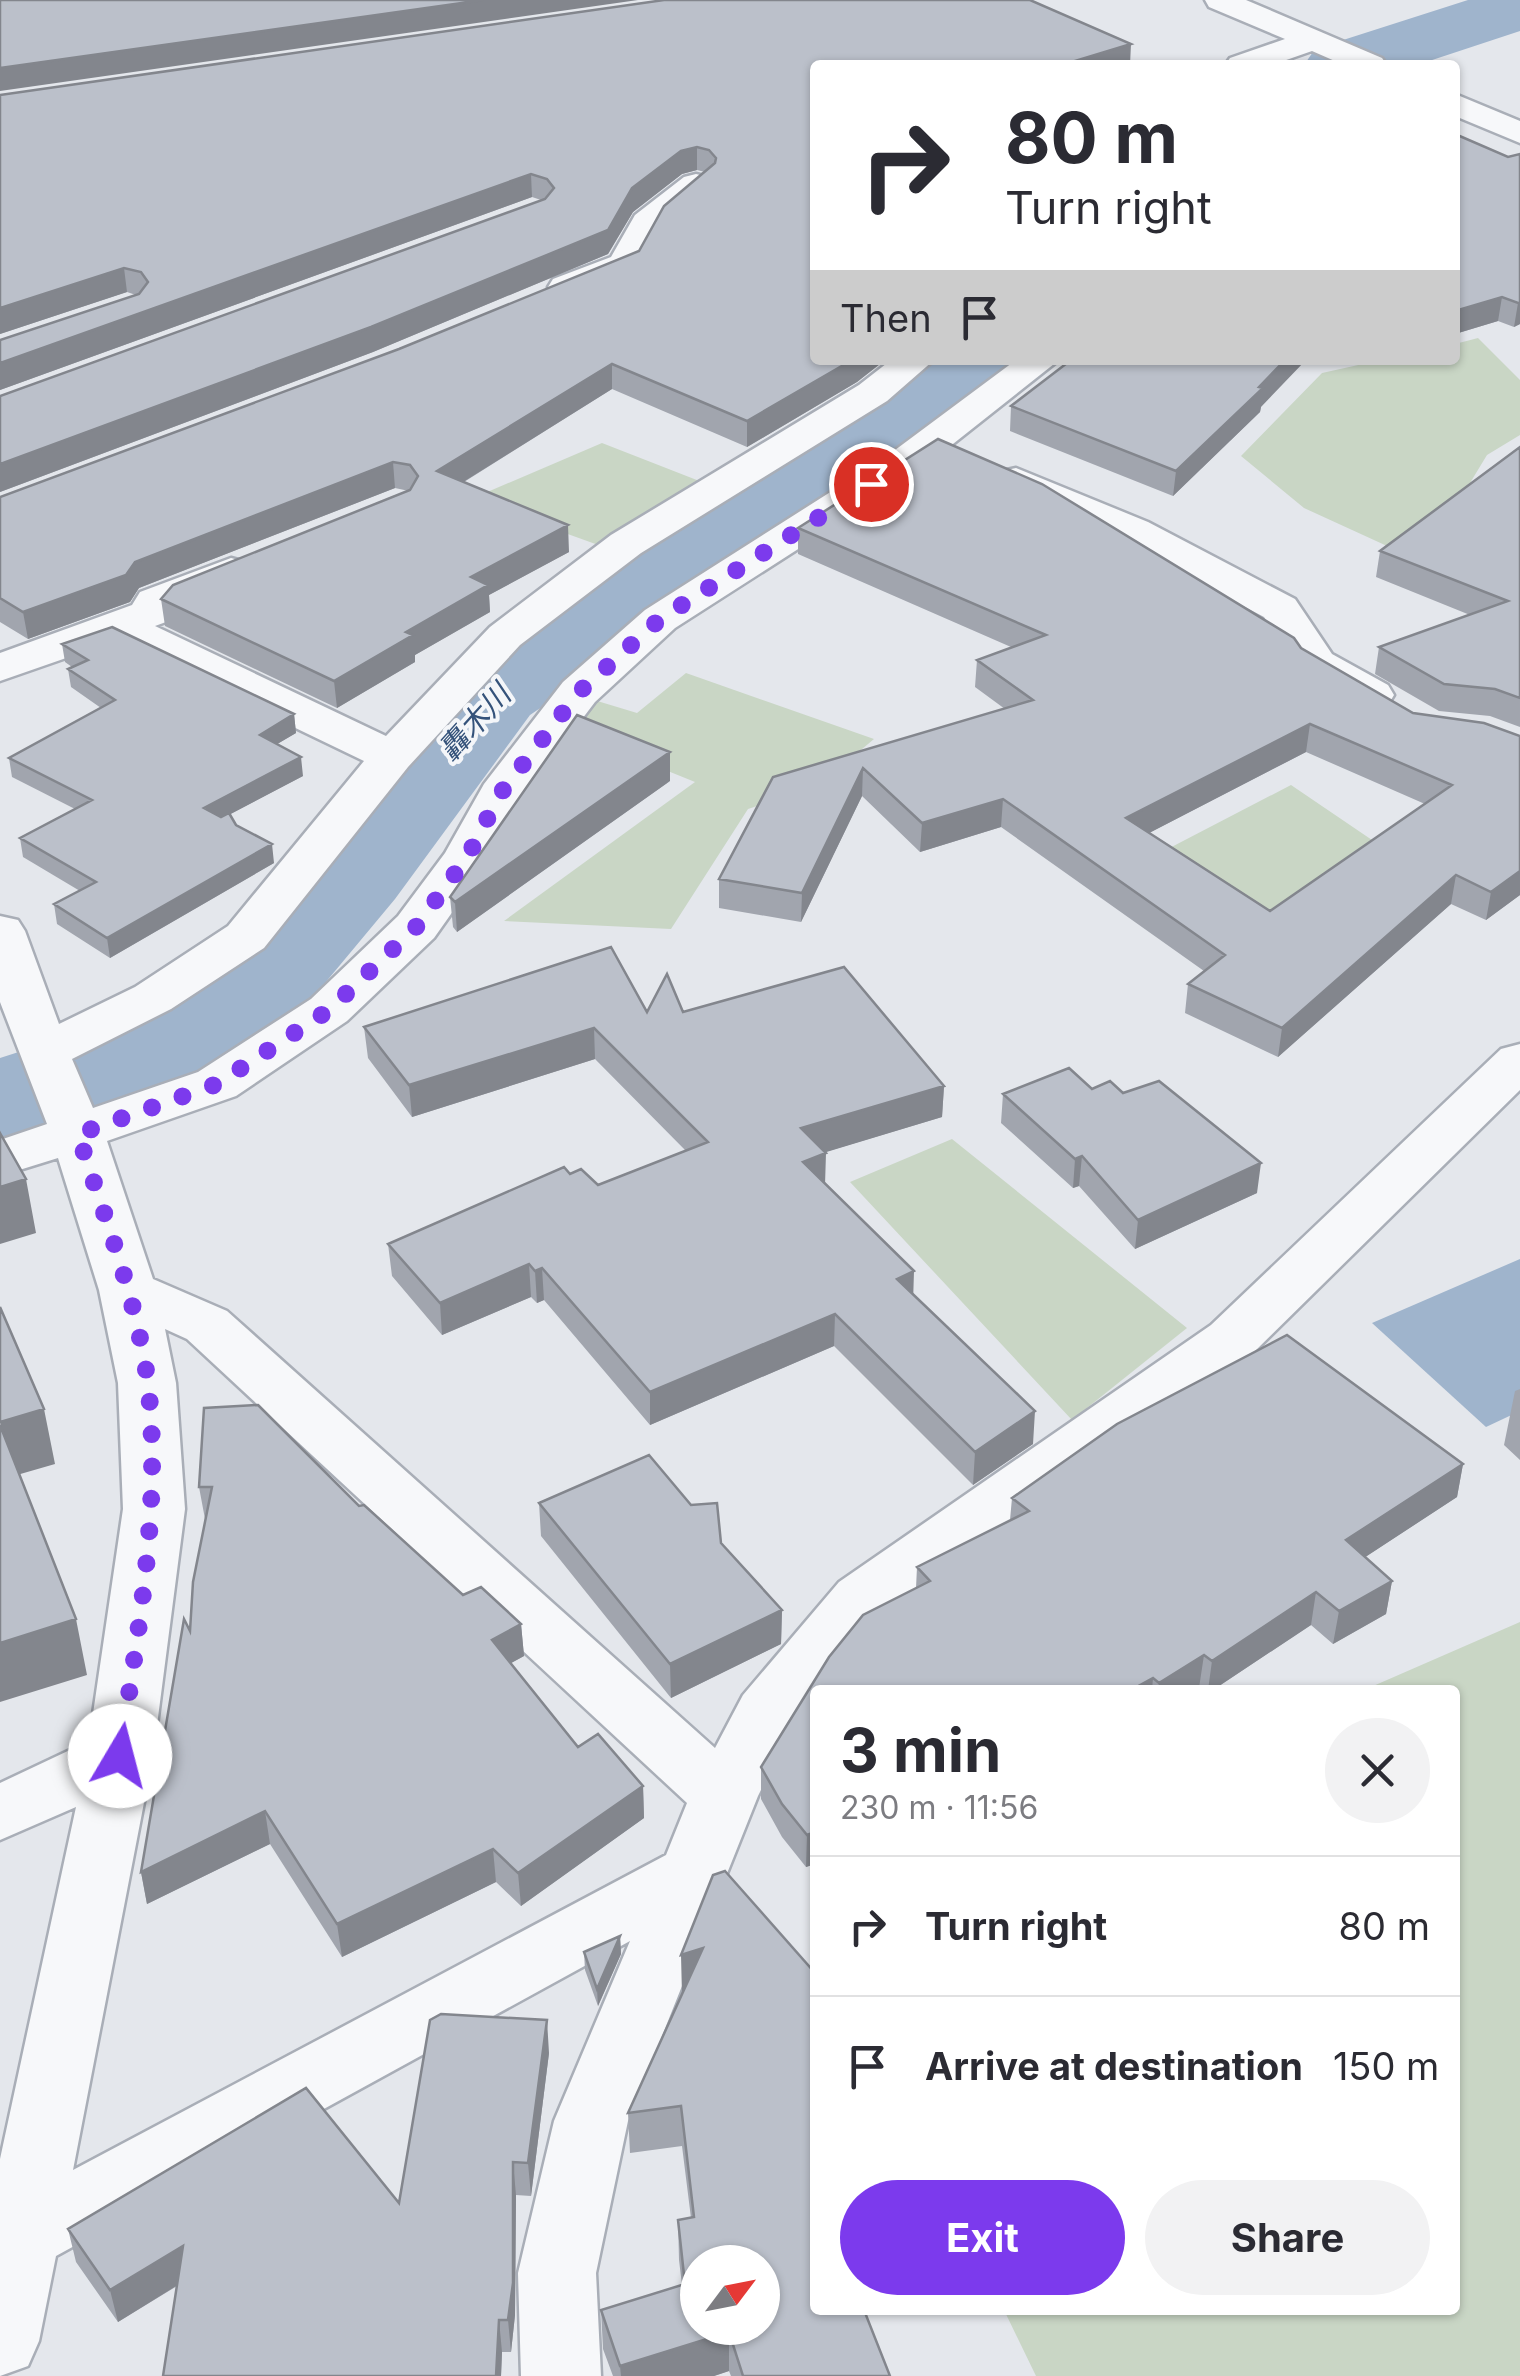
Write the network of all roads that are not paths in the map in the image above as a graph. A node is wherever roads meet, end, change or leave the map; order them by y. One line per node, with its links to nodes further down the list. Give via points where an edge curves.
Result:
1 (1220, 0): 2 (street)
2 (1319, 42): 3 (street); 4 (street)
3 (1258, 60)
4 (1359, 60)
5 (1460, 106): 6 (street)
6 (1520, 133)
7 (696, 184): 8 (street, via 646,222 625,264)
8 (540, 297)
9 (909, 365): 16 (street, via 626,544 564,591 505,636)
10 (1036, 365): 11 (street)
11 (958, 455): 15 (street, via 1132,530 1280,608 1316,663); 20 (street, via 660,619 579,692 500,794 468,856 416,927 329,1010 217,1084)
12 (266, 556): 13 (street, via 156,601 151,612)
13 (117, 625): 14 (street); 16 (street)
14 (0, 668)
15 (1411, 718)
16 (392, 758): 18 (street, via 246,938)
17 (0, 931): 18 (street)
18 (46, 1058): 20 (street)
19 (1520, 1060): 24 (street, via 1232,1339 862,1599 766,1713)
20 (78, 1134): 21 (street); 22 (street)
21 (0, 1159)
22 (128, 1290): 23 (street, via 148,1383 154,1508); 24 (street, via 207,1325)
23 (120, 1756): 25 (street); 27 (street)
24 (724, 1796): 26 (street)
25 (0, 1813)
26 (693, 1873): 27 (street); 29 (street, via 591,2121 557,2273)
27 (14, 2252): 28 (street)
28 (0, 2340)
29 (561, 2376)

